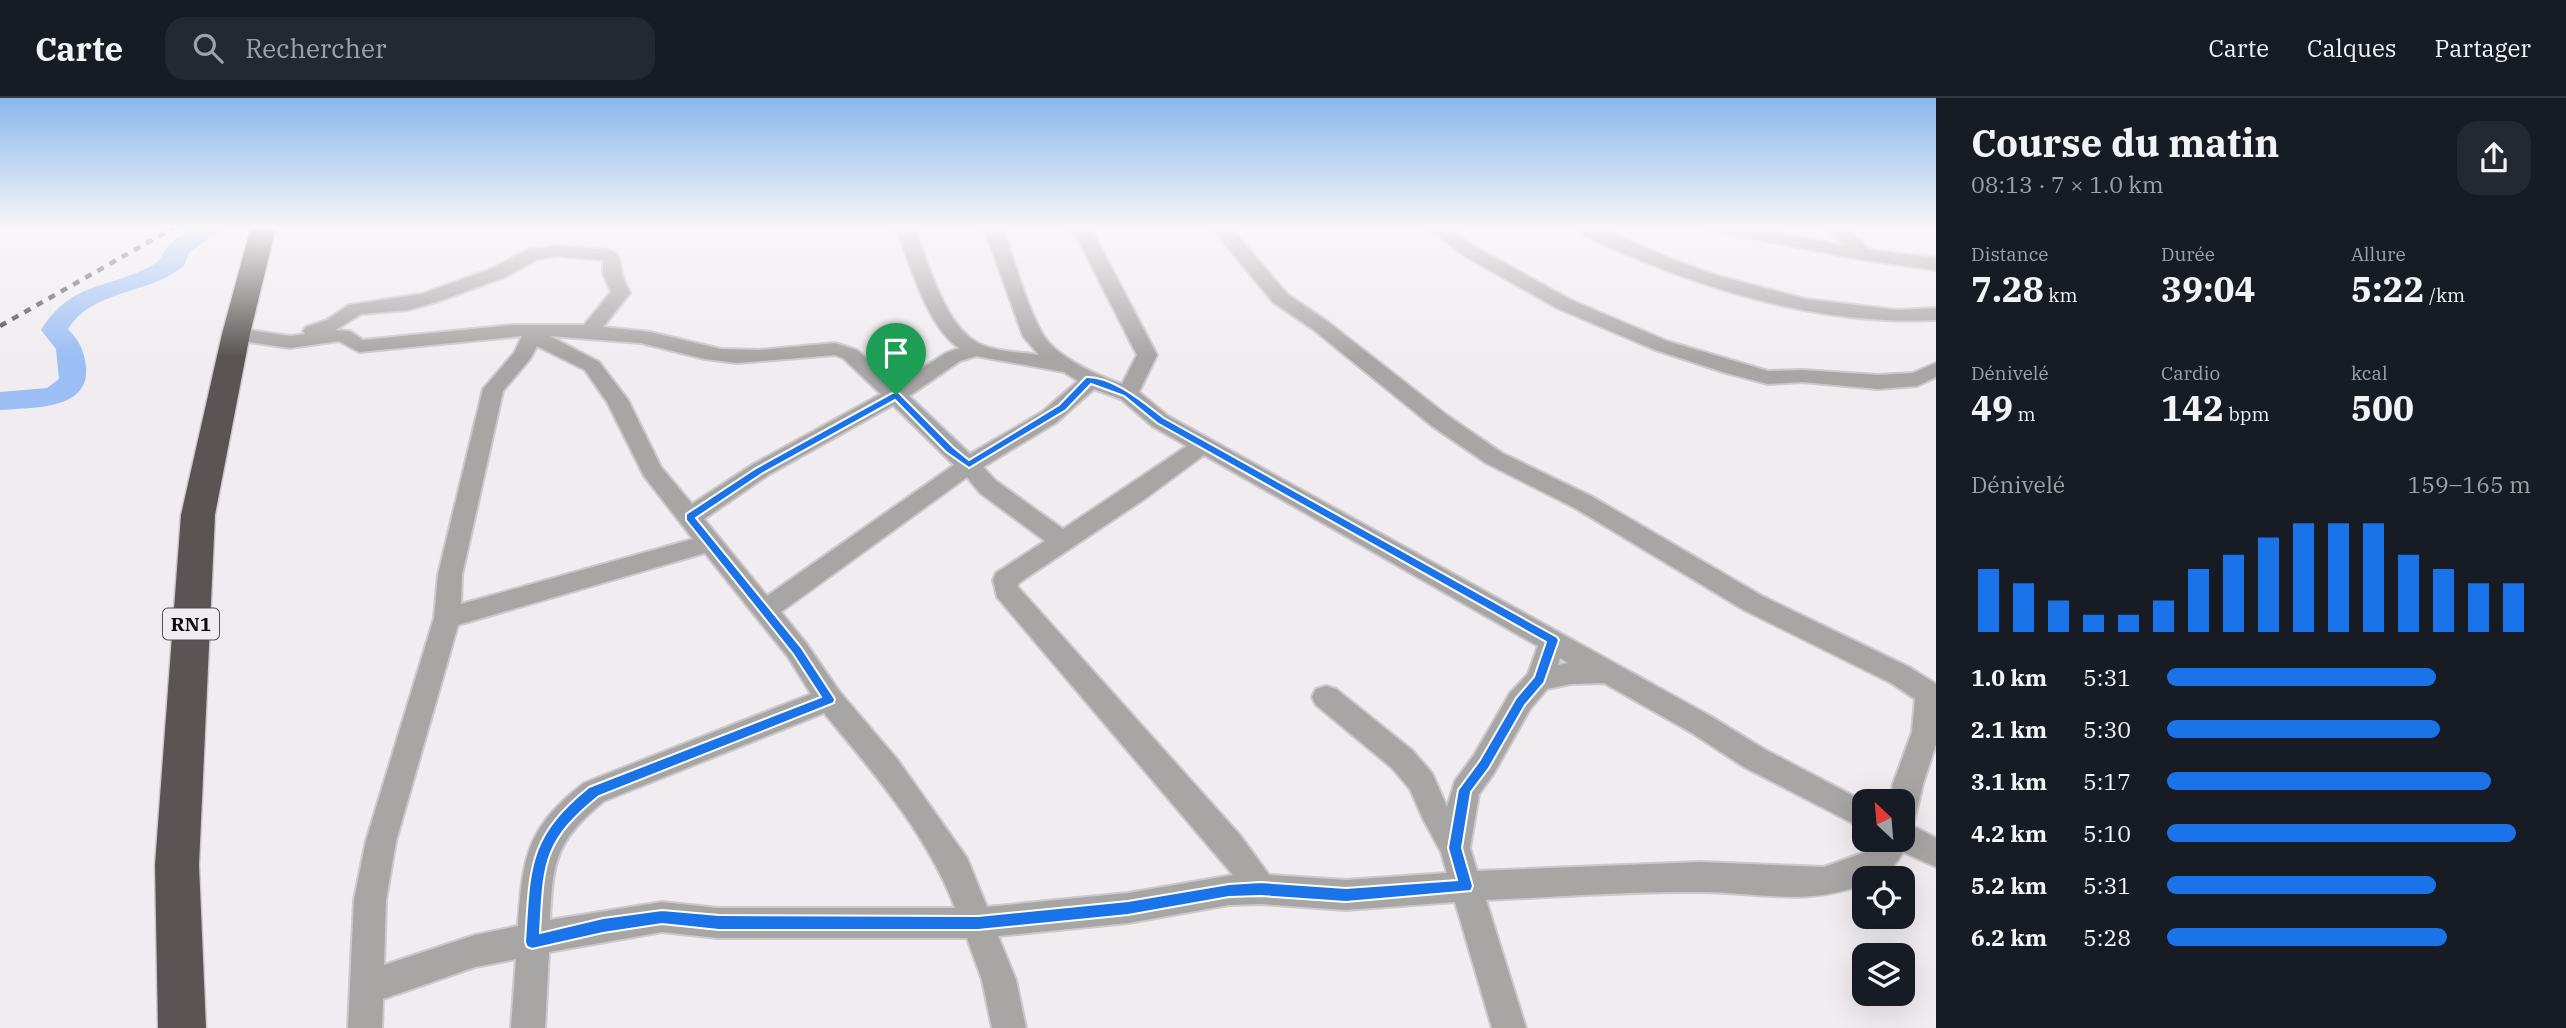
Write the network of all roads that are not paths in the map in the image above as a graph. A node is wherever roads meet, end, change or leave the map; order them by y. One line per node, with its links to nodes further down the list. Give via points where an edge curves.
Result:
1 (251, 270): 13 (highway, RN1)
2 (500, 270): 14 (street, via 408,304 356,309 334,324)
3 (612, 270): 12 (street, via 621,293)
4 (923, 270): 15 (street, via 953,335)
5 (1009, 270): 16 (street, via 1033,336)
6 (1103, 270): 19 (street, via 1147,355)
7 (1257, 270): 32 (street, via 1280,298 1494,458 1657,544 1752,603 1900,675)
8 (1504, 270): 17 (street, via 1563,304 1660,345 1768,379 1802,376 1878,382 1917,379)
9 (1687, 270): 10 (street, via 1781,300 1880,315)
10 (1936, 314)
11 (534, 331): 12 (street); 14 (street, via 377,345 359,345 343,335); 23 (street, via 546,343 592,366 617,400 652,471); 27 (street, via 523,355 493,389 453,562)
12 (590, 332): 20 (street, via 646,338 686,351 730,356 838,349 850,354)
13 (236, 334): 14 (street); 45 (highway, RN1, via 198,515 177,865)
14 (290, 342)
15 (975, 350): 16 (street); 20 (street, via 953,357)
16 (1067, 367): 18 (street)
17 (1936, 369)
18 (1090, 380): 19 (street); 22 (street, via 1062,408)
19 (1128, 394): 21 (street, via 1160,421)
20 (896, 395): 22 (street); 23 (street, via 760,470)
21 (1204, 444): 25 (street); 28 (street)
22 (969, 465): 25 (street, via 988,487); 26 (street)
23 (690, 517): 24 (street)
24 (712, 542): 26 (street); 27 (street)
25 (1063, 542): 41 (street, via 1005,580 1006,590 1229,845)
26 (766, 610): 33 (street)
27 (447, 618): 44 (street, via 381,842 370,900)
28 (1553, 640): 29 (street); 30 (street)
29 (1610, 672): 30 (street); 35 (street, via 1754,758)
30 (1539, 680): 37 (street, via 1520,701 1465,790)
31 (1326, 697): 37 (street, via 1402,759 1422,782)
32 (1933, 697): 34 (street)
33 (829, 699): 42 (street, via 887,768 956,867); 43 (street, via 594,792 573,808 552,832 537,872)
34 (1907, 789)
35 (1852, 810)
36 (1915, 842): 39 (street)
37 (1455, 848): 40 (street)
38 (1887, 852): 40 (street, via 1882,860 1857,872 1824,882 1701,877)
39 (1936, 853)
40 (1466, 886): 41 (street, via 1346,895); 49 (street)
41 (1261, 889): 42 (street)
42 (978, 923): 43 (street, via 719,923 662,917); 48 (street, via 999,980)
43 (532, 942): 44 (street, via 475,951); 47 (street)
44 (368, 987): 46 (street)
45 (182, 1028)
46 (365, 1028)
47 (528, 1028)
48 (1009, 1028)
49 (1508, 1028)

